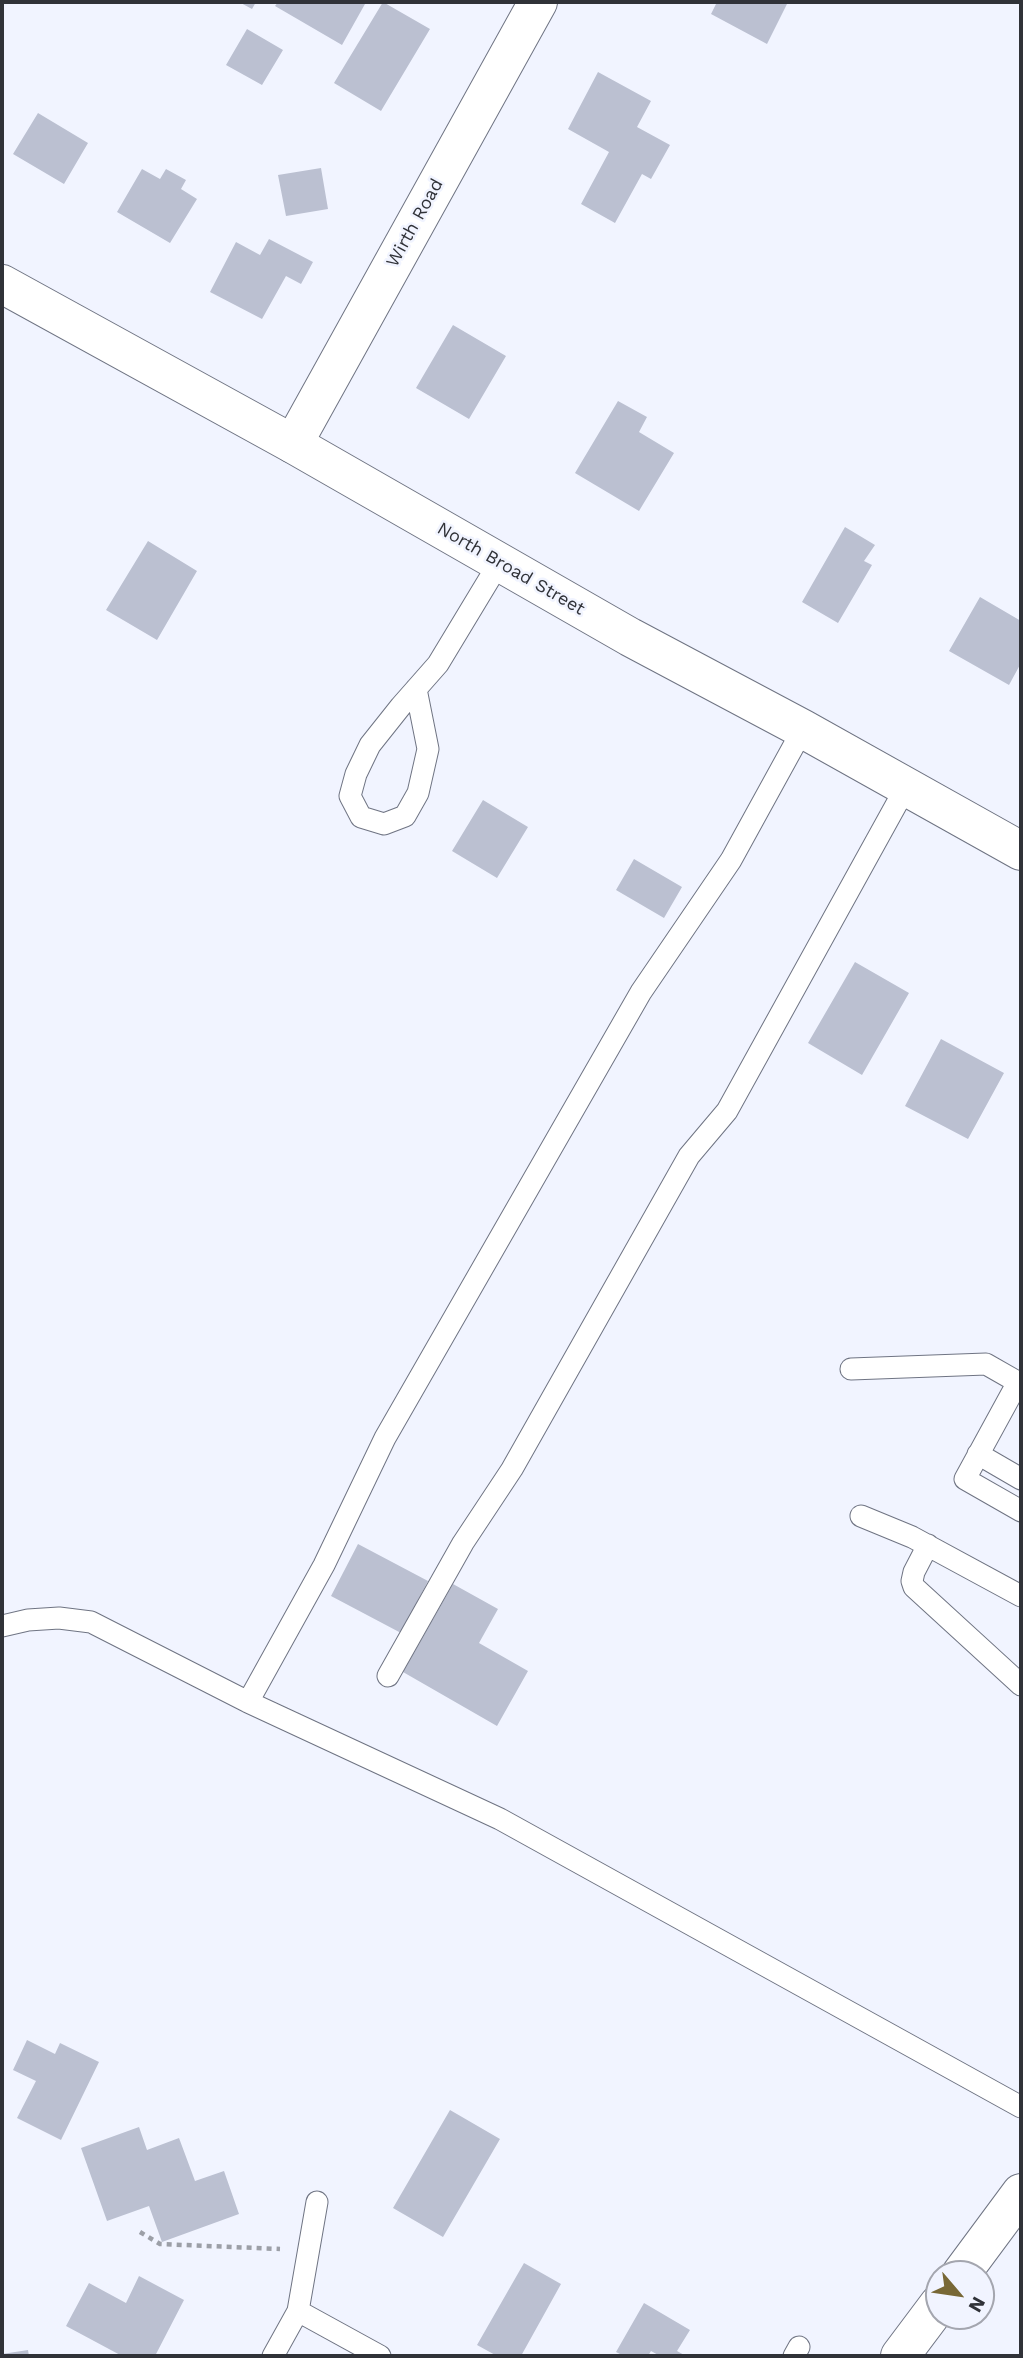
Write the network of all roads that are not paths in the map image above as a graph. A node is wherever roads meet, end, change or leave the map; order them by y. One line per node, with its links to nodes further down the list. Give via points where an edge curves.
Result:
1 (538, 2): 3 (street, Wirth Road)
2 (2, 284): 3 (street, North Broad Street)
3 (293, 444): 4 (street, North Broad Street)
4 (499, 563): 5 (lane, via 438,664); 6 (street, North Broad Street)
5 (416, 689): 5 (lane, via 370,745 356,774 350,796 361,817 384,824 405,816 418,793 428,749)
6 (803, 729): 7 (street, North Broad Street); 20 (lane, via 731,860 641,992 399,1414)
7 (906, 787): 8 (street, North Broad Street); 18 (lane, via 727,1111 689,1156 512,1469 463,1543)
8 (1021, 851)
9 (852, 1369): 10 (lane, via 986,1364)
10 (1020, 1383): 11 (lane)
11 (978, 1454): 12 (lane); 13 (lane, via 965,1479)
12 (1021, 1479)
13 (1021, 1511)
14 (862, 1516): 15 (lane)
15 (928, 1545): 16 (lane); 19 (lane, via 914,1572 914,1587)
16 (1021, 1597)
17 (2, 1626): 20 (lane, via 59,1618 91,1622)
18 (388, 1676)
19 (1021, 1685)
20 (248, 1702): 21 (lane, via 500,1819)
21 (1021, 2107)
22 (1021, 2193): 24 (street)
23 (317, 2202): 25 (lane)
24 (971, 2260)
25 (298, 2311): 27 (lane); 28 (lane)
26 (925, 2323): 29 (street)
27 (273, 2356)
28 (380, 2356)
29 (900, 2356)

